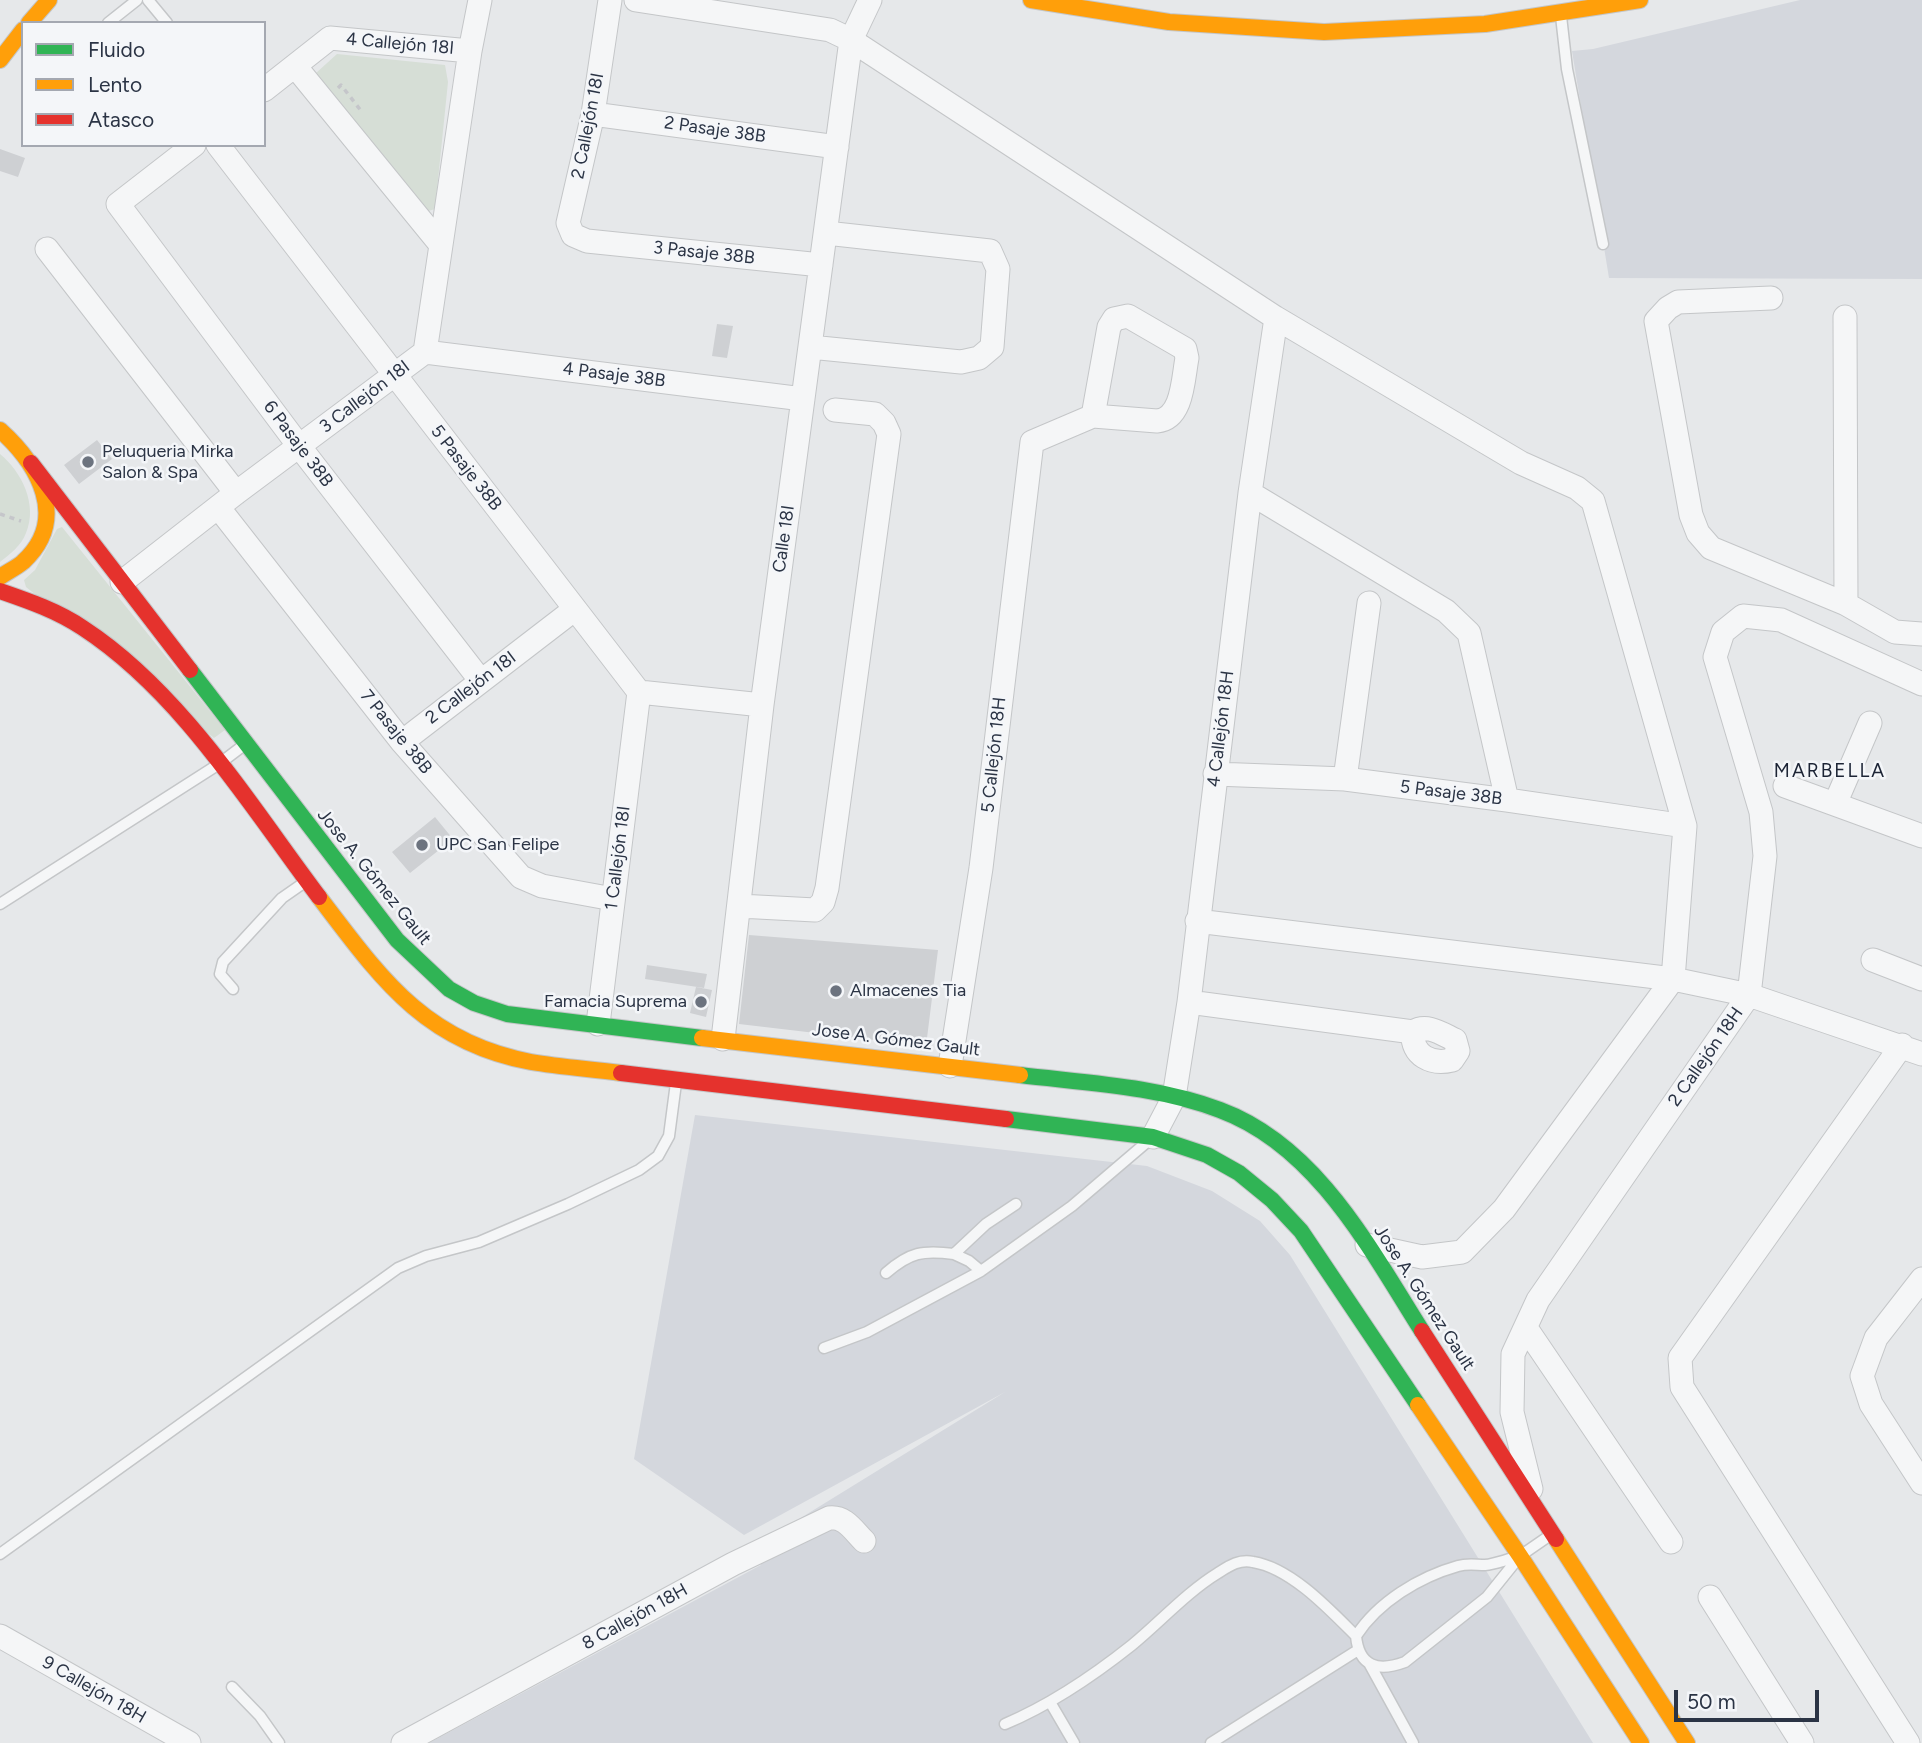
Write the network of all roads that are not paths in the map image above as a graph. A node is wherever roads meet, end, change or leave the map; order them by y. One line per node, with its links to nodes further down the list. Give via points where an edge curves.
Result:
1 (49, 0): 11 (main road)
2 (137, 0): 12 (lane)
3 (148, 0): 13 (lane)
4 (480, 0): 16 (street, 3 Callejón 18I)
5 (610, 0): 20 (street, 2 Callejón 18I)
6 (636, 0): 15 (street, via 830,30)
7 (870, 0): 15 (street, Calle 18I)
8 (1031, 0): 10 (main road, via 1169,22 1324,32 1426,28)
9 (1640, 0): 10 (main road)
10 (1559, 7): 26 (lane)
11 (31, 21)
12 (111, 21)
13 (165, 21)
14 (21, 33): 17 (main road)
15 (851, 40): 23 (street, Calle 18I); 32 (street)
16 (470, 51): 18 (street, 4 Callejón 18I, via 330,38); 27 (street, 3 Callejón 18I)
17 (0, 60)
18 (295, 66): 19 (street, 4 Callejón 18I); 27 (street)
19 (266, 88)
20 (593, 114): 23 (street, 2 Pasaje 38B); 25 (street, 2 Callejón 18I, via 568,223 573,234)
21 (191, 147): 42 (street, 6 Pasaje 38B, via 118,204)
22 (220, 147): 35 (street, 5 Pasaje 38B)
23 (837, 147): 24 (street, Calle 18I)
24 (826, 233): 29 (street, Calle 18I); 33 (street, via 990,251 998,269 992,347 979,358 961,362)
25 (587, 242): 29 (street, 3 Pasaje 38B)
26 (1603, 244)
27 (441, 245): 34 (street, 3 Callejón 18I)
28 (47, 249): 45 (street, 7 Pasaje 38B)
29 (821, 265): 33 (street, Calle 18I)
30 (1771, 298): 50 (street, via 1678,302 1656,321 1691,515 1711,548)
31 (1845, 317): 50 (street)
32 (1276, 318): 44 (street, 4 Callejón 18H); 66 (street, via 1521,463 1588,495 1596,509)
33 (810, 347): 36 (street, Calle 18I)
34 (425, 352): 35 (street, 3 Callejón 18I); 36 (street, 4 Pasaje 38B)
35 (394, 374): 42 (street, 3 Callejón 18I); 51 (street, 5 Pasaje 38B)
36 (803, 399): 56 (street, Calle 18I)
37 (835, 410): 71 (street, via 875,414 889,434 827,888 815,911)
38 (1093, 416): 38 (street, via 1157,422 1171,416 1187,358 1185,349 1128,316 1114,318); 83 (street, 5 Callejón 18H, via 1032,442 1011,680 986,868)
39 (0, 419): 41 (main road)
40 (0, 430): 41 (main road)
41 (15, 442): 43 (main road, Jose A. Gómez Gault)
42 (299, 446): 45 (street, 3 Callejón 18I); 53 (street, 6 Pasaje 38B)
43 (32, 463): 46 (main road, via 44,494 46,527 32,555); 47 (main road, Jose A. Gómez Gault)
44 (1250, 493): 61 (street, 4 Callejón 18H); 64 (street, via 1446,611 1469,633)
45 (227, 500): 47 (street, 3 Callejón 18I); 58 (street, 7 Pasaje 38B)
46 (0, 577)
47 (122, 582): 59 (main road, Jose A. Gómez Gault)
48 (0, 591): 60 (main road, via 72,620 121,653)
49 (1369, 603): 62 (street)
50 (1846, 604): 52 (street, via 1895,632)
51 (575, 609): 53 (street, 2 Callejón 18I); 55 (street, 5 Pasaje 38B)
52 (1922, 634)
53 (481, 681): 58 (street, 2 Callejón 18I)
54 (1922, 684): 77 (street, 2 Callejón 18H, via 1781,620 1743,616 1723,632 1716,657 1761,812 1765,856)
55 (639, 692): 56 (street); 69 (street, 1 Callejón 18I)
56 (762, 705): 71 (street, Calle 18I)
57 (1870, 723): 65 (street)
58 (401, 742): 69 (street, 7 Pasaje 38B, via 521,877 542,886)
59 (245, 744): 60 (lane); 79 (main road, Jose A. Gómez Gault, via 397,940 429,973 486,1009)
60 (219, 764): 68 (main road); 70 (lane)
61 (1215, 774): 62 (street, 5 Pasaje 38B); 72 (street, 4 Callejón 18H)
62 (1345, 779): 64 (street, 5 Pasaje 38B)
63 (1785, 786): 65 (street)
64 (1507, 800): 66 (street, 5 Pasaje 38B)
65 (1835, 804): 67 (street)
66 (1685, 826): 74 (street)
67 (1922, 836)
68 (307, 881): 76 (lane, via 282,898 223,962 220,974); 84 (main road, via 379,975 429,1023 460,1041 531,1062)
69 (613, 899): 79 (street, 1 Callejón 18I)
70 (0, 904)
71 (738, 906): 81 (street, Calle 18I)
72 (1197, 921): 74 (street); 78 (street, 4 Callejón 18H)
73 (1873, 960): 75 (street)
74 (1673, 979): 77 (street); 88 (street, via 1504,1209 1462,1252 1422,1257)
75 (1922, 979)
76 (233, 989)
77 (1749, 995): 82 (street); 93 (street, 2 Callejón 18H, via 1538,1300)
78 (1189, 1002): 80 (street); 85 (street, 4 Callejón 18H)
79 (598, 1024): 81 (main road, Jose A. Gómez Gault)
80 (1413, 1032)
81 (723, 1039): 83 (main road, Jose A. Gómez Gault)
82 (1912, 1049): 119 (street, via 1680,1358 1682,1387)
83 (950, 1066): 85 (main road, Jose A. Gómez Gault)
84 (676, 1080): 86 (main road); 100 (lane, via 669,1136 658,1156 639,1170 479,1242 398,1268)
85 (1174, 1097): 86 (street, 4 Callejón 18H); 88 (main road, Jose A. Gómez Gault, via 1235,1116 1272,1139 1304,1164 1338,1202)
86 (1153, 1137): 90 (lane, via 1072,1206); 101 (main road, via 1215,1158 1246,1177 1287,1215)
87 (1016, 1203): 89 (lane)
88 (1367, 1245): 96 (main road, Jose A. Gómez Gault)
89 (954, 1254): 90 (lane); 91 (lane, via 933,1251 903,1258)
90 (981, 1271): 94 (lane, via 867,1332)
91 (886, 1273)
92 (1922, 1279): 95 (street, via 1876,1338 1862,1376 1871,1404)
93 (1525, 1328): 96 (street, 2 Callejón 18H, via 1514,1354 1512,1412); 99 (street)
94 (824, 1348)
95 (1922, 1483)
96 (1536, 1507): 97 (main road, Jose A. Gómez Gault)
97 (1553, 1533): 101 (lane); 117 (main road, Jose A. Gómez Gault)
98 (864, 1541): 112 (street, 8 Callejón 18H, via 845,1521 829,1518 733,1564)
99 (1671, 1542)
100 (0, 1554)
101 (1520, 1556): 104 (lane, via 1457,1566 1434,1576 1378,1608); 106 (lane, via 1487,1597 1405,1662 1390,1667); 116 (main road)
102 (1710, 1597): 118 (street)
103 (0, 1636): 110 (street, 9 Callejón 18H)
104 (1356, 1636): 105 (lane); 108 (lane, via 1286,1575 1253,1562 1237,1562)
105 (1358, 1650): 106 (lane); 114 (lane)
106 (1369, 1663): 115 (lane)
107 (232, 1688): 111 (lane)
108 (1050, 1702): 109 (lane); 113 (lane)
109 (1004, 1724)
110 (189, 1743)
111 (279, 1743)
112 (403, 1743)
113 (1074, 1743)
114 (1211, 1743)
115 (1413, 1743)
116 (1641, 1743)
117 (1687, 1743)
118 (1802, 1743)
119 (1908, 1743)

